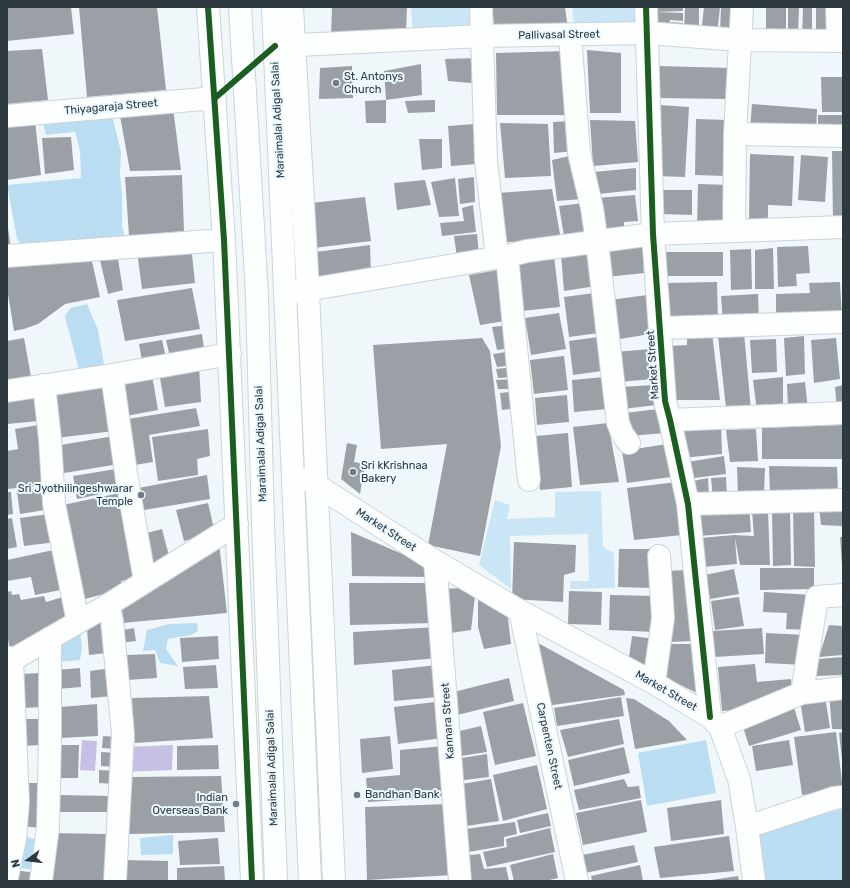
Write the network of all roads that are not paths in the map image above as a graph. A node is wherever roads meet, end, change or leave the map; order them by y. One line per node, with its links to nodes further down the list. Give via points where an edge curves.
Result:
1 (208, 7): 15 (street)
2 (240, 7): 62 (street, Maraimalai Adigal Salai, via 257,296)
3 (273, 7): 14 (street, Maraimalai Adigal Salai)
4 (292, 7): 14 (street)
5 (481, 7): 11 (street)
6 (646, 7): 9 (street, Market Street)
7 (742, 7): 12 (street)
8 (837, 7): 13 (street)
9 (647, 33): 10 (street, Pallivasal Street); 12 (street, Pallivasal Street); 21 (street, Market Street)
10 (570, 35): 11 (street, Pallivasal Street); 23 (street, via 579,153)
11 (482, 36): 14 (street, Pallivasal Street); 25 (street, via 486,161)
12 (740, 40): 13 (street, Pallivasal Street); 17 (street)
13 (841, 41)
14 (284, 46): 26 (street); 27 (street, Maraimalai Adigal Salai)
15 (215, 98): 16 (street, Thiyagaraja Street); 22 (street)
16 (7, 116)
17 (735, 134): 18 (street); 20 (street)
18 (843, 136)
19 (843, 227): 20 (street)
20 (734, 231): 21 (street)
21 (653, 234): 23 (street); 29 (street, Market Street)
22 (224, 240): 24 (street); 30 (street)
23 (597, 242): 25 (street); 36 (street, via 618,424)
24 (7, 256)
25 (502, 256): 26 (street); 38 (street)
26 (308, 290): 27 (street); 39 (street)
27 (286, 294): 37 (street, Maraimalai Adigal Salai)
28 (843, 322): 29 (street)
29 (660, 328): 35 (street, Market Street, via 665,401)
30 (230, 354): 31 (street); 42 (street)
31 (112, 375): 32 (street); 45 (street)
32 (44, 385): 33 (street); 49 (street, via 54,504)
33 (7, 391)
34 (843, 413): 35 (street)
35 (670, 420): 41 (street, Market Street)
36 (629, 443)
37 (293, 470): 39 (street, Market Street); 63 (street, Maraimalai Adigal Salai)
38 (528, 480)
39 (316, 485): 44 (street, Market Street); 64 (street)
40 (843, 500): 41 (street)
41 (688, 504): 55 (street, Market Street)
42 (237, 524): 45 (street); 61 (street)
43 (659, 556): 52 (street, via 663,618)
44 (435, 561): 48 (street, Market Street); 65 (street, Kannara Street)
45 (145, 581): 47 (street)
46 (843, 595): 54 (street, via 817,597)
47 (108, 605): 49 (street); 60 (street, via 112,621 123,734)
48 (520, 612): 52 (street, Market Street); 66 (street, Carpenten Street)
49 (78, 622): 50 (street)
50 (50, 638): 51 (street); 59 (street, via 48,827)
51 (9, 660): 58 (street, via 18,802 16,839)
52 (654, 683): 55 (street, Market Street)
53 (843, 688): 54 (street)
54 (802, 693): 55 (street)
55 (715, 722): 57 (street, Market Street, via 739,778)
56 (843, 797): 57 (street)
57 (747, 827): 67 (street, Market Street)
58 (7, 878)
59 (41, 881)
60 (115, 881)
61 (252, 881)
62 (276, 881)
63 (310, 881)
64 (334, 881)
65 (460, 881)
66 (577, 881)
67 (754, 881)

